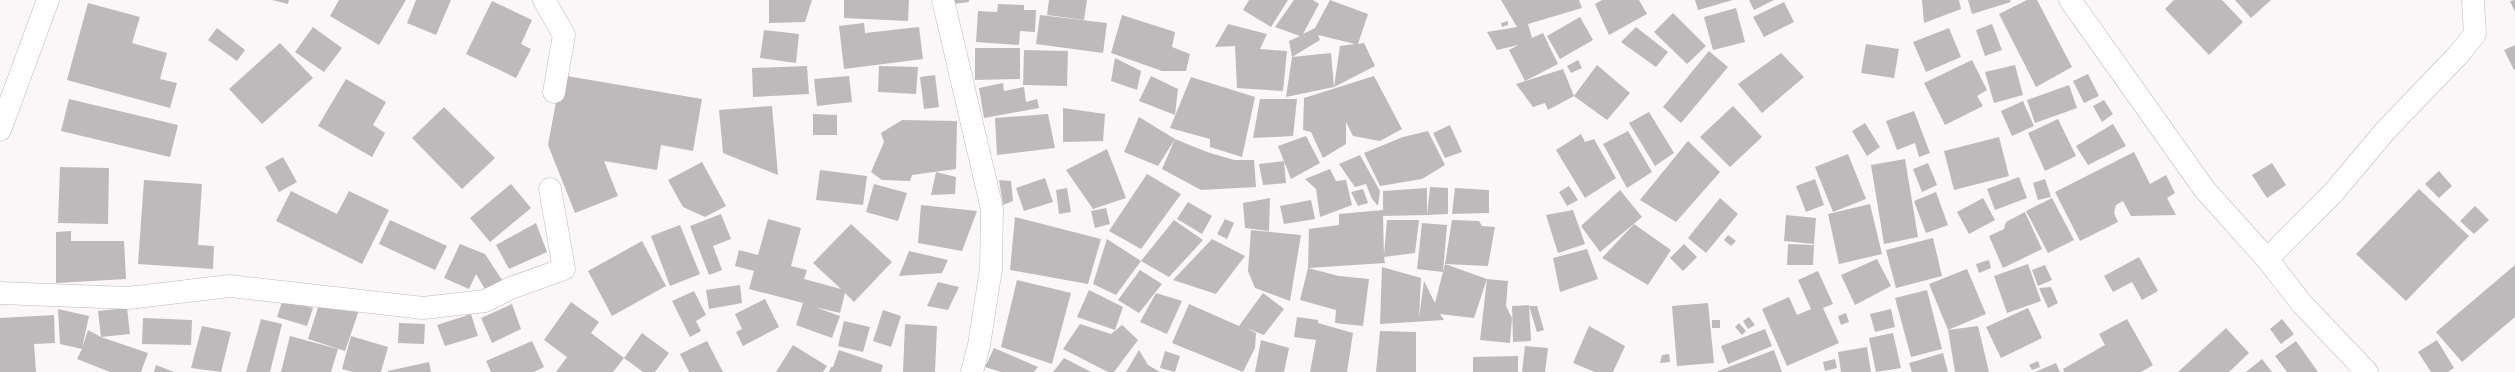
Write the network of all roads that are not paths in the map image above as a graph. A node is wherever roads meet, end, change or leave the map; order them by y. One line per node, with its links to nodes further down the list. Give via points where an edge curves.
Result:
1 (48, 0): 7 (street)
2 (544, 0): 6 (street, via 564,35)
3 (943, 0): 11 (street, via 992,209 991,269)
4 (2070, 0): 9 (street, via 2205,190)
5 (2473, 0): 9 (street, via 2475,34 2386,130 2333,193)
6 (554, 92)
7 (0, 130)
8 (550, 189): 10 (street, via 564,269 511,288 485,302 423,308 230,286 128,298)
9 (2267, 259): 12 (street, via 2303,305)
10 (0, 293)
11 (972, 372)
12 (2367, 372)

